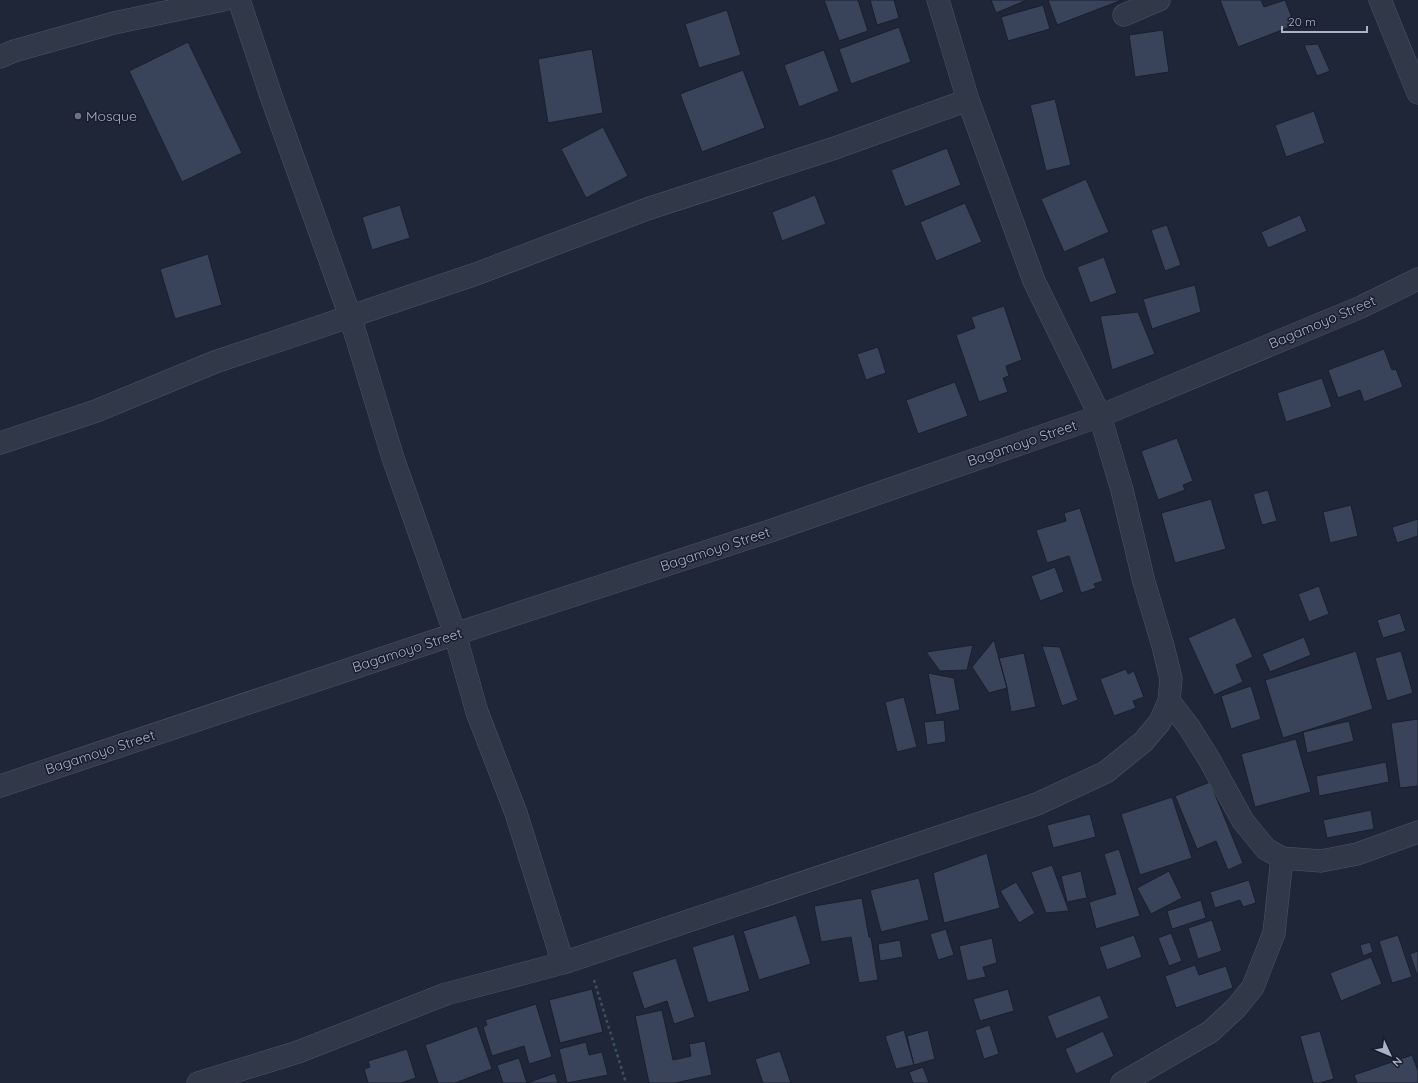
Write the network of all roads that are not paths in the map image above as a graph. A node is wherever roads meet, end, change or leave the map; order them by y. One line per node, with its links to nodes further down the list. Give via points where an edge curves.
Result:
1 (223, 0): 7 (street, via 114,23)
2 (238, 0): 11 (street)
3 (938, 0): 9 (street)
4 (1159, 0): 6 (street)
5 (1380, 0): 8 (street)
6 (1124, 15)
7 (0, 57)
8 (1418, 93)
9 (968, 100): 11 (street, via 835,148 647,209 476,274); 12 (street, via 1034,281)
10 (1418, 279): 12 (street, Bagamoyo Street, via 1361,307)
11 (350, 316): 13 (street, via 215,362 96,411); 14 (street, via 393,458)
12 (1100, 416): 14 (street, Bagamoyo Street, via 767,532); 15 (street, via 1171,679)
13 (0, 443)
14 (456, 634): 16 (street, Bagamoyo Street); 19 (street, via 477,712 516,813)
15 (1169, 701): 18 (street, via 1209,759 1243,821 1266,849); 19 (street, via 1160,722 1143,742 1106,772 1036,804)
16 (0, 786)
17 (1418, 832): 18 (street, via 1357,854 1321,860)
18 (1282, 858): 21 (street, via 1274,933 1253,987 1236,1008 1210,1032)
19 (563, 963): 20 (street, via 446,994 298,1052)
20 (198, 1083)
21 (1122, 1083)

